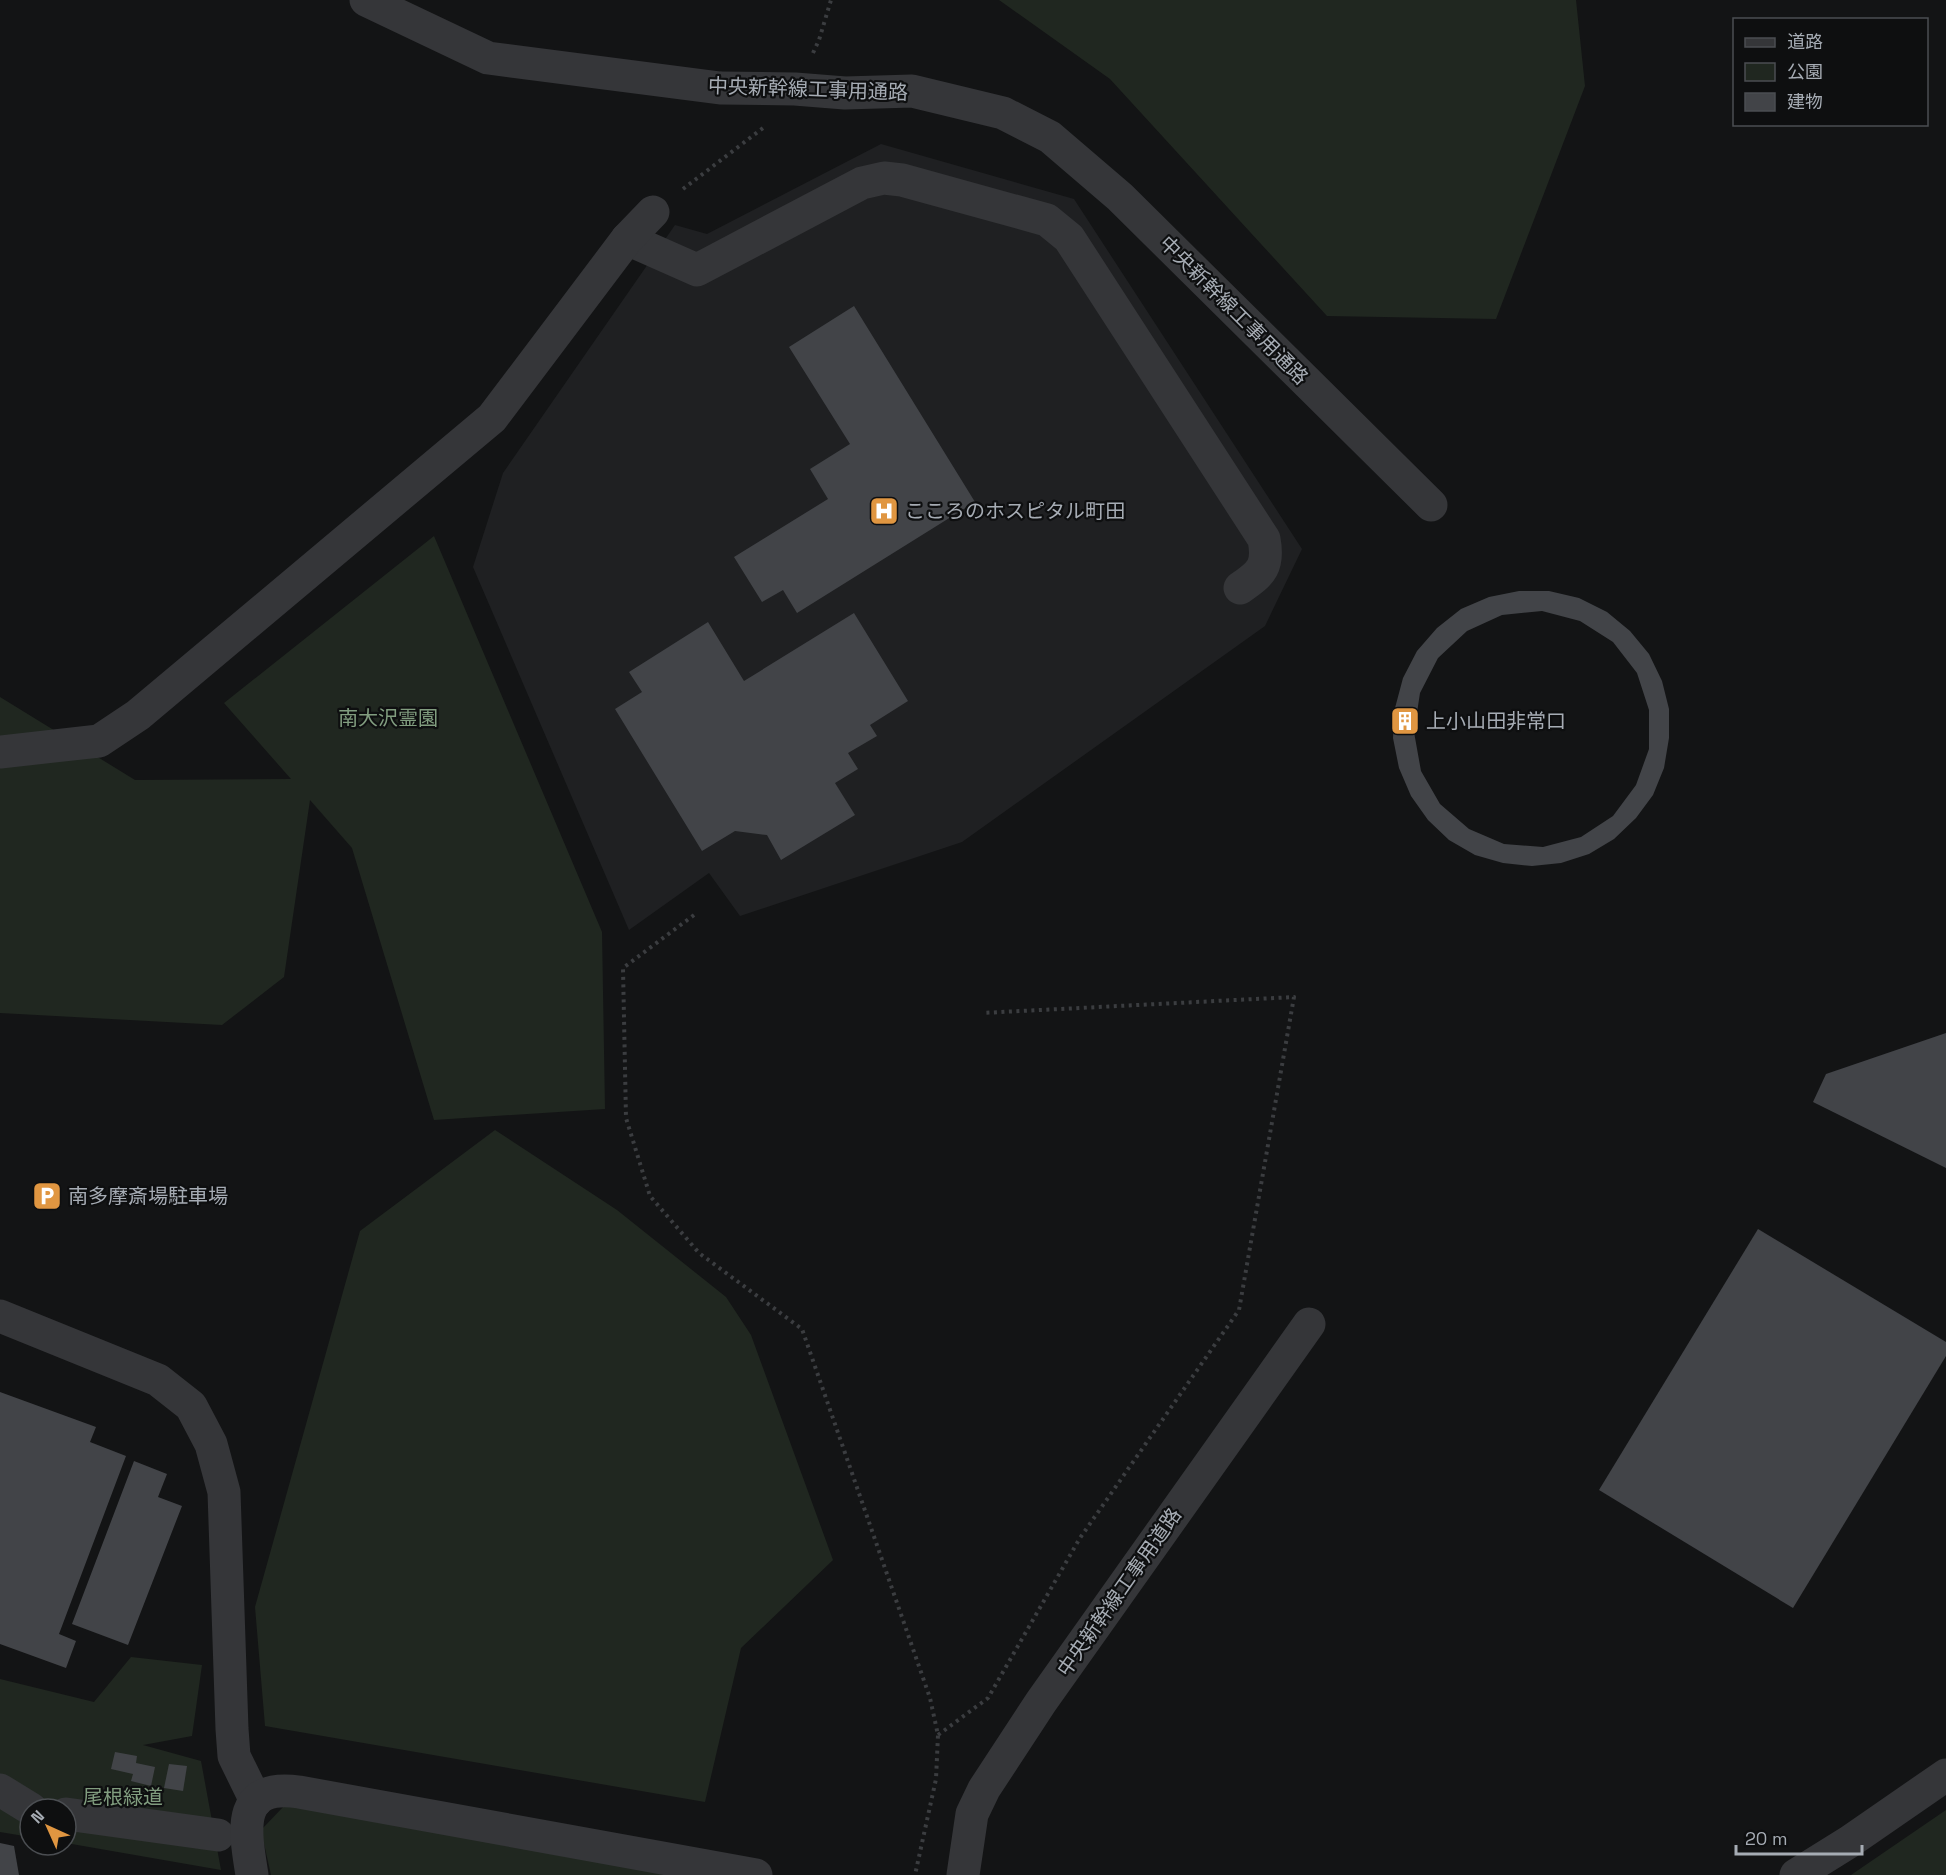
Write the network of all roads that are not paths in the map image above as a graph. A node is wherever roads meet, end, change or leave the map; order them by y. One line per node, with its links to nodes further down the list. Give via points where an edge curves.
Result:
1 (366, 0): 4 (street, 中央新幹線工事用通路, via 488,58 720,88 845,93 912,91 1003,113 1050,137 1120,197)
2 (653, 212): 3 (street)
3 (627, 239): 5 (street, via 697,270 862,183 884,178 1047,220 1069,238 1264,539 1264,566); 6 (street, via 492,418 138,715 99,741)
4 (1431, 505)
5 (1240, 588)
6 (0, 752)
7 (0, 1316): 12 (street, via 158,1380 191,1406 211,1444 224,1492 234,1756)
8 (1309, 1324): 17 (street, 中央新幹線工事用道路, via 1041,1702 984,1789 972,1814)
9 (1946, 1775): 18 (street)
10 (0, 1790): 11 (street)
11 (18, 1801)
12 (256, 1801): 14 (street, via 247,1822); 16 (street, via 274,1790 299,1792)
13 (78, 1816): 14 (street)
14 (232, 1836): 15 (street)
15 (252, 1875)
16 (756, 1875)
17 (963, 1875)
18 (1796, 1875)

